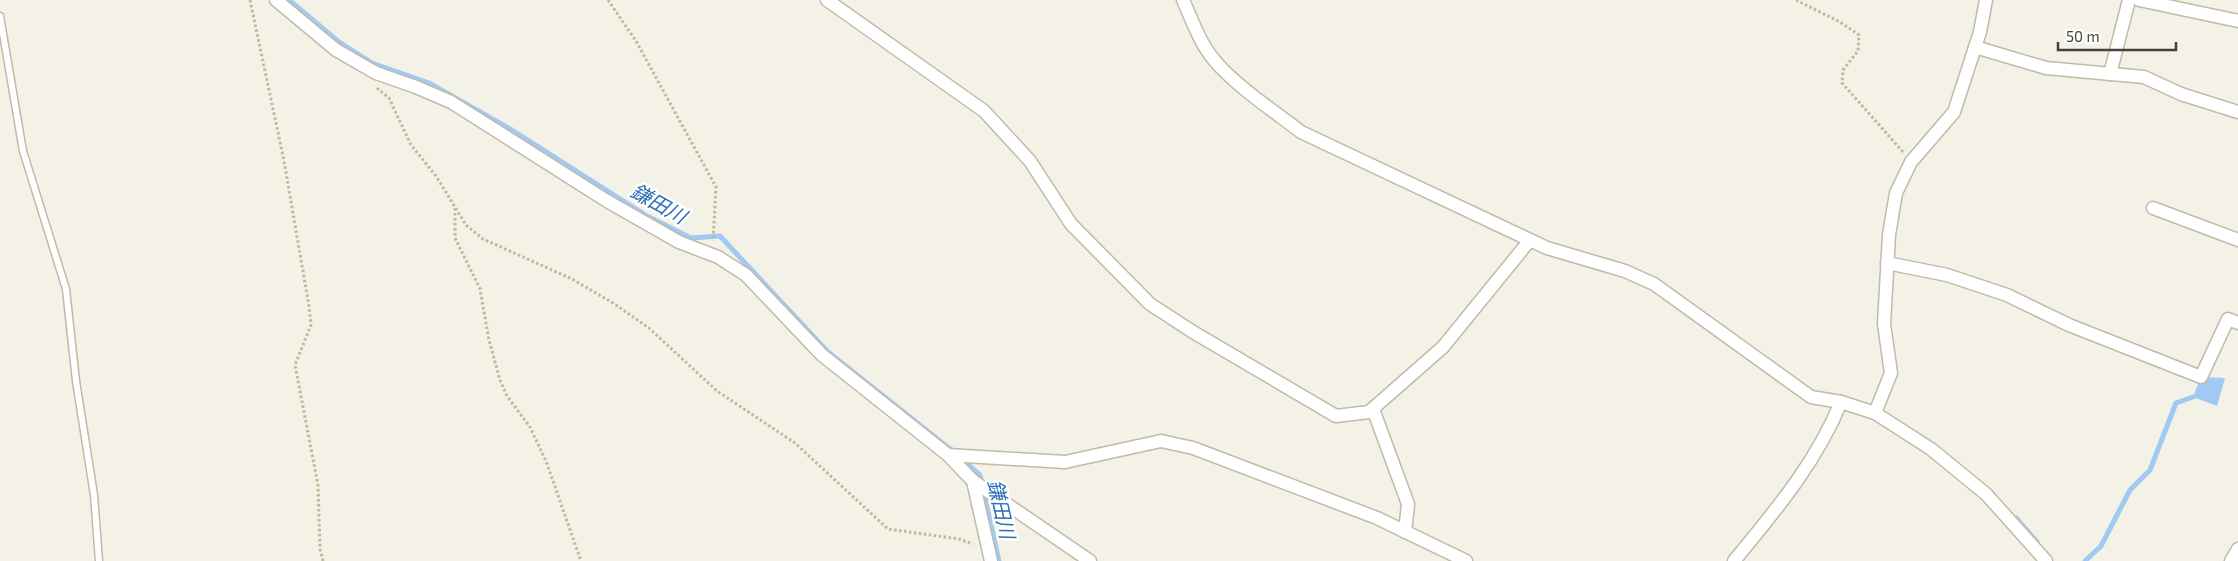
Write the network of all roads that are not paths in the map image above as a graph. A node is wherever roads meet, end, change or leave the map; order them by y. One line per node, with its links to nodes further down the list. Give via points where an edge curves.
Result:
1 (276, 0): 20 (street, via 336,50 364,66 451,102 607,201 746,275 822,355)
2 (827, 0): 18 (street, via 984,111 1030,161 1071,224 1150,304 1336,416)
3 (1183, 0): 13 (street, via 1215,61 1301,132)
4 (1986, 0): 9 (street)
5 (2129, 0): 10 (street)
6 (2139, 0): 8 (street)
7 (0, 16): 25 (lane, via 23,151 66,289 94,495)
8 (2238, 21)
9 (1975, 47): 10 (street, via 2046,68); 15 (street, via 1954,112 1911,162 1896,193)
10 (2110, 74): 11 (street, via 2144,77 2181,94)
11 (2238, 112)
12 (2153, 208): 14 (street)
13 (1530, 240): 17 (street, via 1625,271 1654,284 1811,398); 18 (street, via 1443,347)
14 (2238, 240)
15 (1887, 263): 16 (street, via 1947,275 2007,295 2069,325 2201,377 2228,319); 19 (street, via 1884,324 1891,373)
16 (2238, 323)
17 (1841, 402): 19 (street); 28 (street, via 1827,435 1796,485)
18 (1373, 409): 22 (street, via 1408,504)
19 (1875, 413): 29 (street, via 1931,449 1986,494)
20 (948, 455): 21 (street); 22 (street, via 1064,462 1161,441 1193,448 1377,518)
21 (973, 481): 24 (street); 26 (street)
22 (1405, 532): 27 (street)
23 (2238, 549): 30 (street)
24 (989, 555)
25 (99, 561)
26 (1090, 561)
27 (1466, 561)
28 (1734, 561)
29 (2046, 561)
30 (2231, 561)

